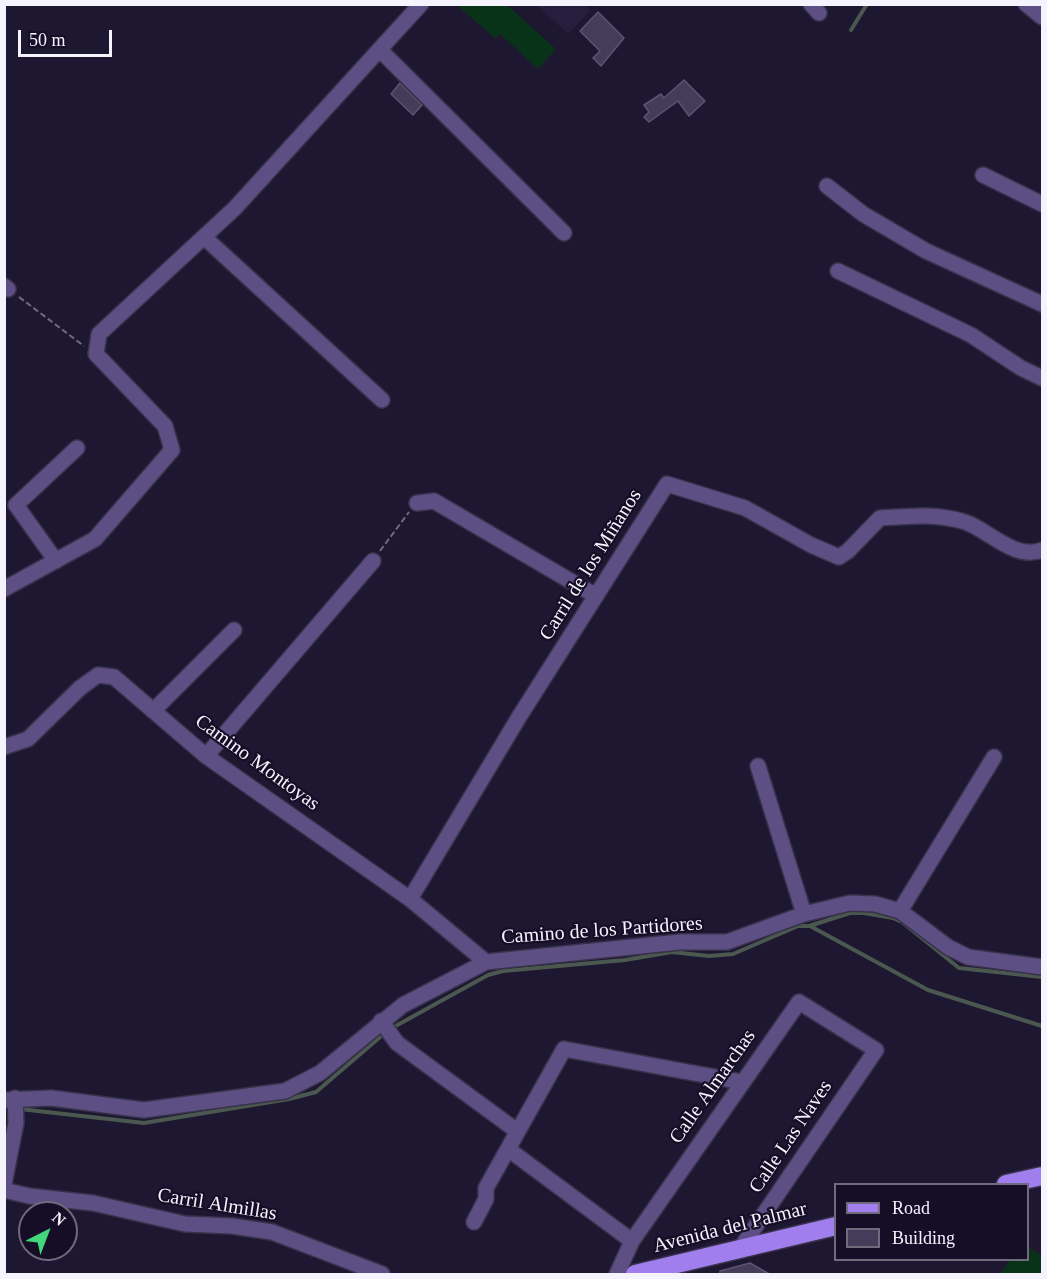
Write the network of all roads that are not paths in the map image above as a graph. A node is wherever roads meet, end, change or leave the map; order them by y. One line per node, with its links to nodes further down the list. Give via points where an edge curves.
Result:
1 (421, 4): 4 (street)
2 (1026, 4): 3 (street)
3 (1042, 17)
4 (380, 50): 8 (street); 9 (street, via 236,208)
5 (983, 175): 7 (street)
6 (827, 186): 11 (street, via 863,214 926,251)
7 (1042, 204)
8 (564, 233)
9 (204, 237): 13 (street); 17 (street, via 99,334 96,354 165,426 172,450 95,539)
10 (838, 271): 12 (street, via 971,335)
11 (1042, 304)
12 (1042, 378)
13 (382, 400)
14 (77, 448): 17 (street, via 16,505)
15 (417, 503): 20 (street, via 434,501)
16 (1042, 550): 20 (street, Carril de los Miñanos, via 1017,549 965,522 919,515 880,518 839,557 745,508 667,484)
17 (56, 561): 19 (street)
18 (373, 561): 24 (street)
19 (4, 590)
20 (596, 596): 27 (street, Carril de los Miñanos)
21 (234, 630): 22 (street)
22 (153, 711): 23 (street, Camino Montoyas, via 114,677 98,675 28,739); 24 (street, Camino Montoyas)
23 (4, 747)
24 (206, 756): 27 (street, Camino Montoyas)
25 (994, 757): 28 (street)
26 (758, 766): 29 (street)
27 (410, 899): 30 (street, Camino Montoyas)
28 (900, 911): 29 (street, Camino de los Partidores, via 850,903); 31 (street, Camino de los Partidores, via 968,957)
29 (804, 914): 30 (street, Camino de los Partidores, via 727,942 680,942)
30 (486, 962): 32 (street, Camino de los Partidores, via 403,1005)
31 (1042, 967)
32 (381, 1021): 35 (street, Camino de los Partidores, via 320,1073 285,1091 144,1110 51,1098); 36 (street, via 397,1043)
33 (876, 1050): 34 (street, Calle Almarchas, via 799,1002); 45 (street, Calle Las Naves)
34 (742, 1082): 36 (street, via 564,1048); 44 (street, Calle Almarchas)
35 (10, 1099): 40 (street, via 16,1123)
36 (517, 1131): 37 (street)
37 (508, 1149): 42 (street, via 486,1188 486,1199); 44 (street)
38 (1042, 1176): 39 (main road)
39 (1014, 1183)
40 (4, 1184)
41 (4, 1190): 47 (street, Carril Almillas, via 93,1203 185,1224 272,1233)
42 (474, 1222)
43 (834, 1226): 45 (main road, Avenida del Palmar)
44 (632, 1241): 48 (street, Calle Almarchas)
45 (740, 1249): 46 (main road, Avenida del Palmar)
46 (715, 1255): 49 (main road, Avenida del Palmar); 50 (main road)
47 (382, 1275)
48 (617, 1275)
49 (635, 1275)
50 (703, 1275)

